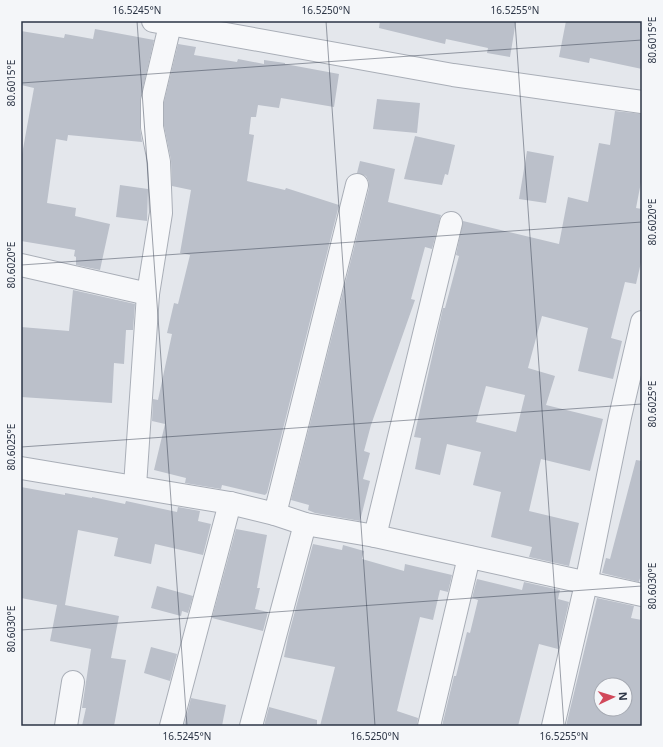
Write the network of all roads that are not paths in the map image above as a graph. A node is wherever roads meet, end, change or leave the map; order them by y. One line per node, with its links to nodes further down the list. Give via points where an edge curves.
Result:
1 (164, 22): 2 (street, via 454,75); 6 (street, via 152,101 152,127 159,162 161,213)
2 (642, 102)
3 (357, 186): 11 (street)
4 (451, 223): 13 (street)
5 (21, 265): 6 (street)
6 (148, 294): 9 (street)
7 (642, 322): 15 (street)
8 (21, 468): 9 (street)
9 (135, 486): 10 (street)
10 (230, 503): 11 (street); 19 (street)
11 (275, 514): 12 (street)
12 (305, 524): 13 (street); 20 (street)
13 (375, 536): 14 (street)
14 (469, 557): 15 (street); 21 (street)
15 (586, 584): 16 (street); 22 (street)
16 (642, 595)
17 (73, 682): 18 (street)
18 (66, 726)
19 (171, 726)
20 (251, 726)
21 (429, 726)
22 (553, 726)

